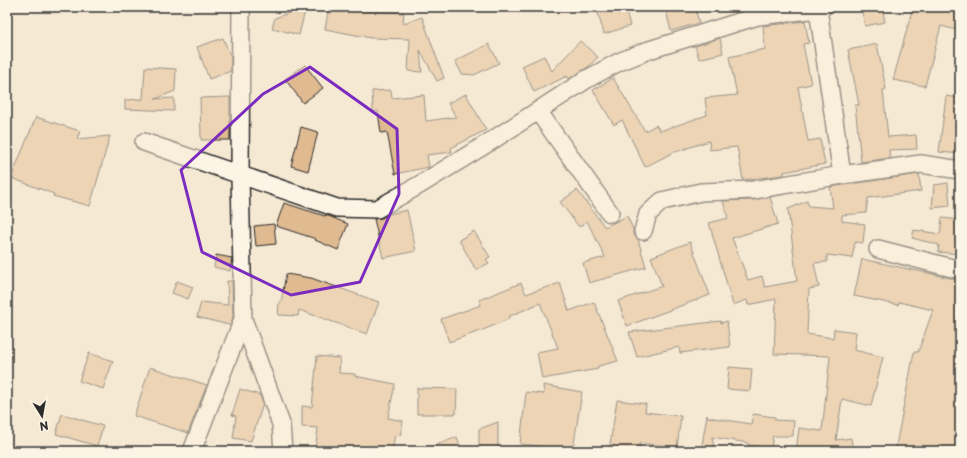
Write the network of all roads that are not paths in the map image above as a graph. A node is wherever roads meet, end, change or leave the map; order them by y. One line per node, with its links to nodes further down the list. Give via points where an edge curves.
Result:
1 (241, 7): 6 (street)
2 (820, 8): 3 (street, via 758,16 649,50 587,79); 7 (street)
3 (538, 111): 6 (street, via 377,209 337,208); 8 (street)
4 (144, 142): 6 (street)
5 (960, 170): 7 (street, via 921,164)
6 (240, 175): 12 (street)
7 (842, 175): 9 (street, via 754,190 701,192 662,202 648,214)
8 (610, 213)
9 (643, 231)
10 (878, 249): 11 (street)
11 (960, 270)
12 (243, 319): 13 (street); 14 (street, via 281,424)
13 (192, 451)
14 (283, 451)

